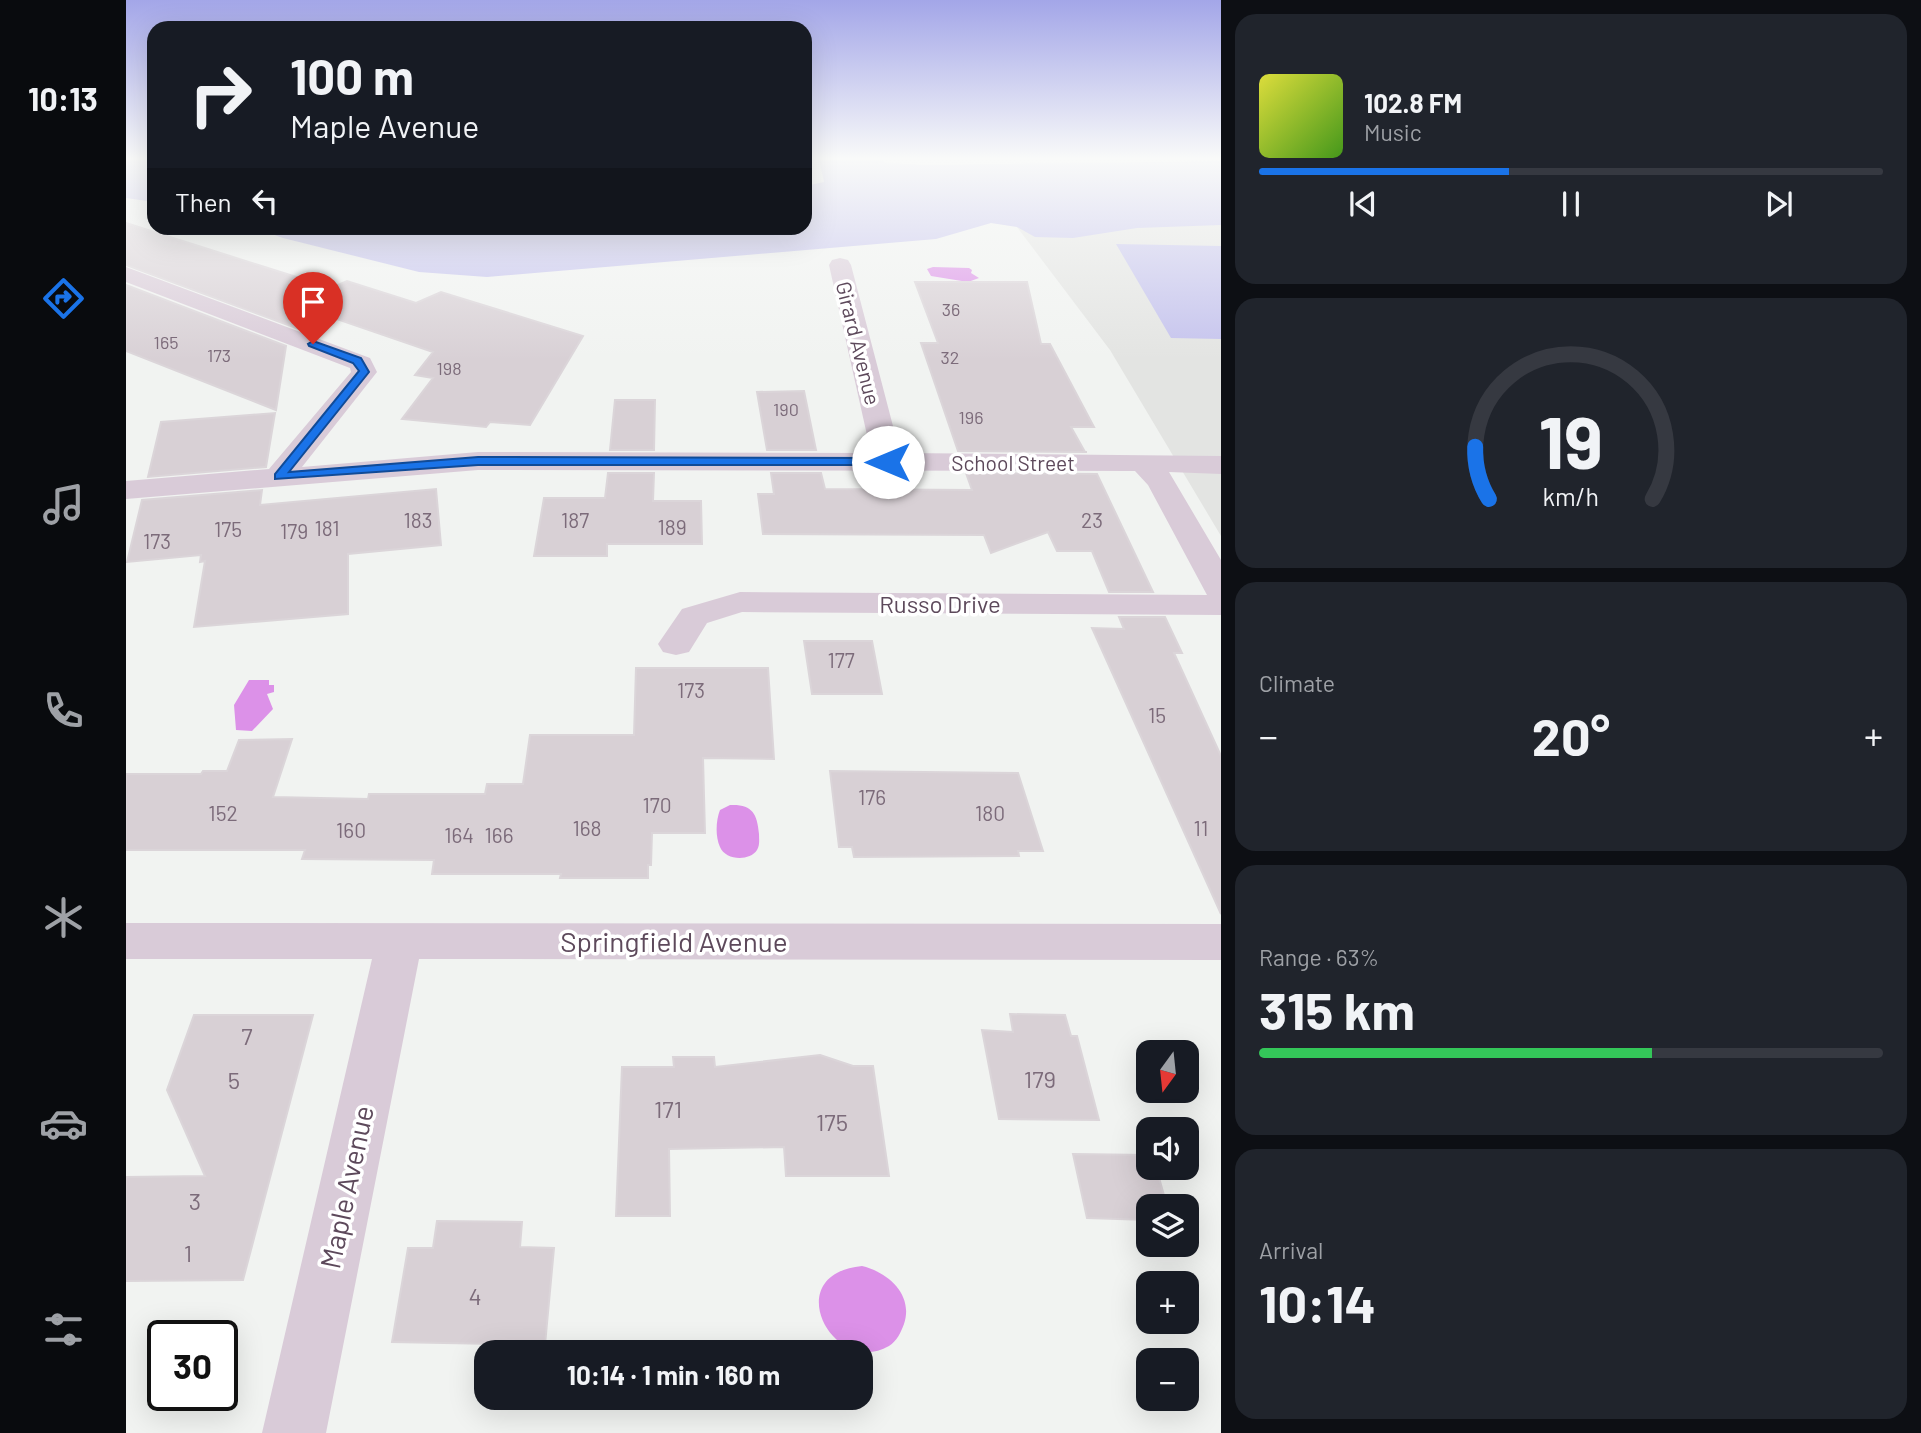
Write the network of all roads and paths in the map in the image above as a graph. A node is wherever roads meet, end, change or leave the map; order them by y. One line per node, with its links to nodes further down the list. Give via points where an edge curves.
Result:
1 (839, 265): 3 (street, Girard Avenue)
2 (126, 274): 6 (street, via 361,363 364,372 358,381)
3 (888, 462): 4 (street, School Street); 6 (street, School Street, via 478,461)
4 (1145, 464): 5 (street, School Street); 8 (street)
5 (1221, 465)
6 (279, 476): 7 (street, School Street)
7 (126, 489)
8 (1207, 541): 9 (street)
9 (1221, 590)
10 (1221, 606): 11 (street, Russo Drive, via 740,602 694,616)
11 (676, 644)
12 (126, 941): 13 (street, Springfield Avenue)
13 (399, 941): 14 (street, Springfield Avenue); 15 (street, Maple Avenue)
14 (1221, 942)
15 (294, 1433)

